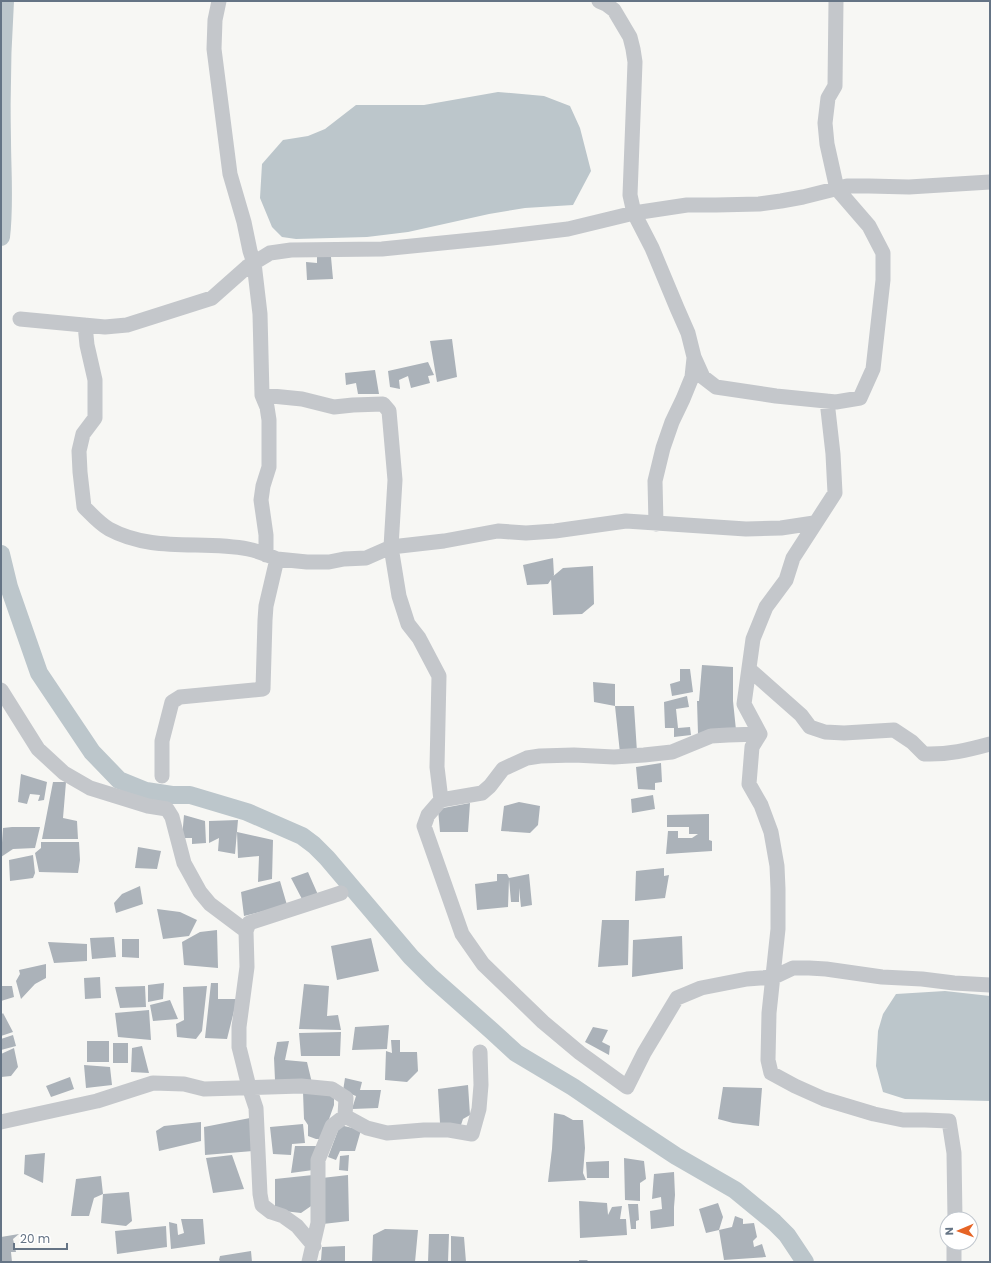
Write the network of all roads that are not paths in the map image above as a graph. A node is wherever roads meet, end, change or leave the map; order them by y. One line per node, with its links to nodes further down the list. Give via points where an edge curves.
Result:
1 (219, 1): 7 (street, via 215,20 214,49 225,139 230,174)
2 (599, 1): 6 (street, via 614,10 630,37 633,49 635,62 630,195)
3 (836, 1): 5 (street, via 835,86 828,98 825,123)
4 (990, 182): 5 (street, via 909,187 847,186)
5 (837, 189): 6 (street, via 774,202 687,205); 12 (street, via 869,226 882,253 884,280 873,369 860,398)
6 (634, 213): 7 (street, via 568,229 492,238 382,249 291,250 270,253); 10 (street, via 652,248 685,327)
7 (254, 263): 9 (street, via 212,298 127,325); 11 (street, via 260,314)
8 (20, 319): 9 (street)
9 (85, 325): 16 (street, via 95,380 95,418 83,434 79,451 84,507 107,528 127,537 173,546 249,549)
10 (694, 357): 12 (street, via 703,377 716,387); 14 (street, via 692,377 672,422 655,481)
11 (262, 395): 15 (street, via 302,399 334,407 384,404 389,411 395,480); 16 (street, via 269,420 269,467 261,500)
12 (827, 401): 13 (street, via 835,493)
13 (814, 523): 14 (street, via 746,530); 17 (street, via 793,558 786,580 766,607 753,639)
14 (656, 524): 15 (street, via 626,521 561,531 498,531)
15 (390, 547): 16 (street, via 366,558 329,562); 22 (street, via 399,596 408,624 419,638 439,676 437,767)
16 (272, 557): 21 (street, via 265,620 263,689 180,697 172,702 162,741)
17 (749, 669): 19 (street, via 744,704); 20 (street, via 801,715 810,727 825,732 894,730 924,754 958,752)
18 (1, 690): 24 (street, via 38,749 64,773 90,788 148,806 167,809 172,817 184,864 200,892 210,904)
19 (760, 734): 22 (street, via 711,736 672,752 644,755 614,758 574,755 527,758 503,769 482,793); 25 (street, via 752,747 749,784 761,804 771,832 777,866 778,910)
20 (990, 744)
21 (162, 776)
22 (441, 800): 25 (street, via 428,815 424,826 462,934 483,964 543,1022 627,1087 677,998 701,988 747,979)
23 (342, 893): 24 (street, via 249,923)
24 (246, 931): 28 (street, via 247,967 239,1047)
25 (774, 977): 26 (street, via 793,968 808,968 954,984); 31 (street, via 769,1013 768,1060 771,1073 824,1098 874,1114 903,1120 949,1121 954,1153)
26 (990, 985)
27 (480, 1052): 29 (street, via 479,1109 472,1134 449,1130 386,1132 367,1128)
28 (249, 1087): 29 (street, via 301,1086 332,1089 346,1098); 30 (street, via 204,1089 184,1084 153,1083 97,1101); 32 (street, via 256,1108 262,1205 297,1226)
29 (345, 1116): 32 (street, via 332,1126 318,1160 318,1224)
30 (1, 1122)
31 (955, 1211)
32 (314, 1246): 34 (street)
33 (954, 1251): 35 (street)
34 (309, 1262)
35 (954, 1262)

